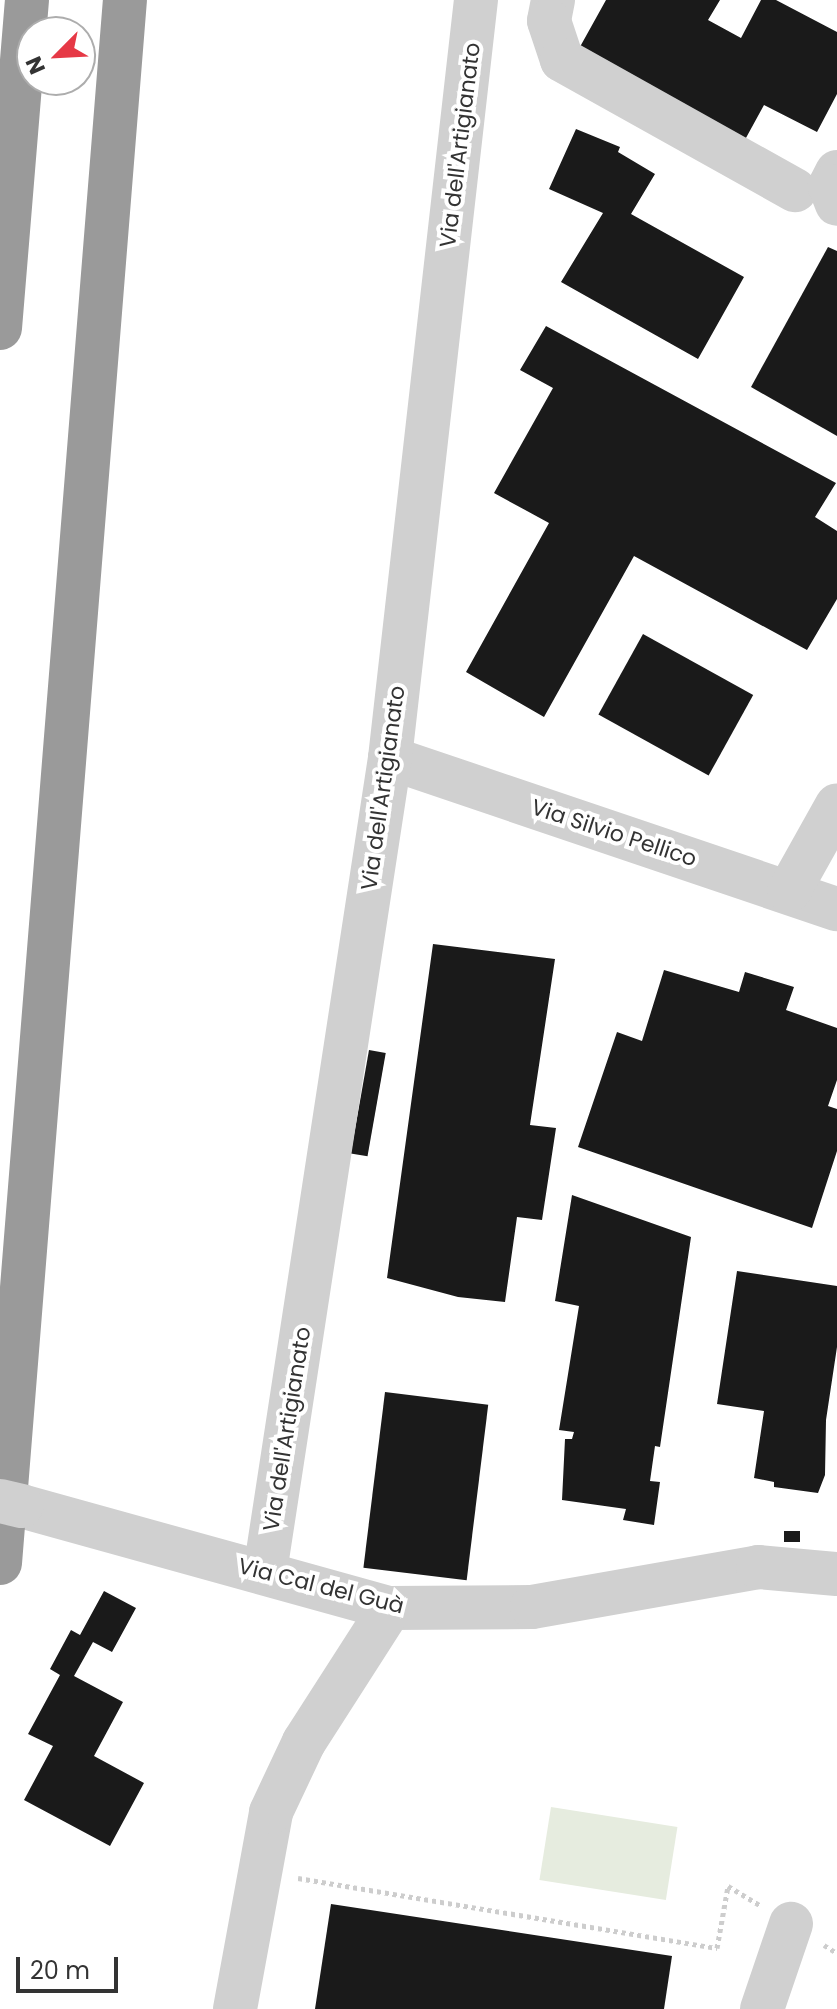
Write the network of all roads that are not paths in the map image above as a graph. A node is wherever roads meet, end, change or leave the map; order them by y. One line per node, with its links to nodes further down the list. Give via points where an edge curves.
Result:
1 (27, 0): 8 (highway)
2 (125, 0): 14 (highway)
3 (476, 0): 9 (street, Via dell'Artigianato)
4 (553, 0): 6 (street, via 549,21 562,60)
5 (837, 172): 7 (street, via 830,186)
6 (795, 190)
7 (837, 204)
8 (0, 328)
9 (390, 758): 11 (street, Via Silvio Pellico); 15 (street, Via dell'Artigianato)
10 (837, 805): 11 (street)
11 (789, 891): 12 (street, Via Silvio Pellico)
12 (837, 909)
13 (11, 1504): 15 (street, Via Cal del Guà)
14 (0, 1563)
15 (265, 1572): 17 (street, Via Cal del Guà)
16 (837, 1574): 17 (street, Via Cal del Guà, via 758,1567 532,1607)
17 (390, 1608): 19 (street, via 304,1742 271,1812)
18 (791, 1924): 20 (street)
19 (235, 2009)
20 (762, 2009)

